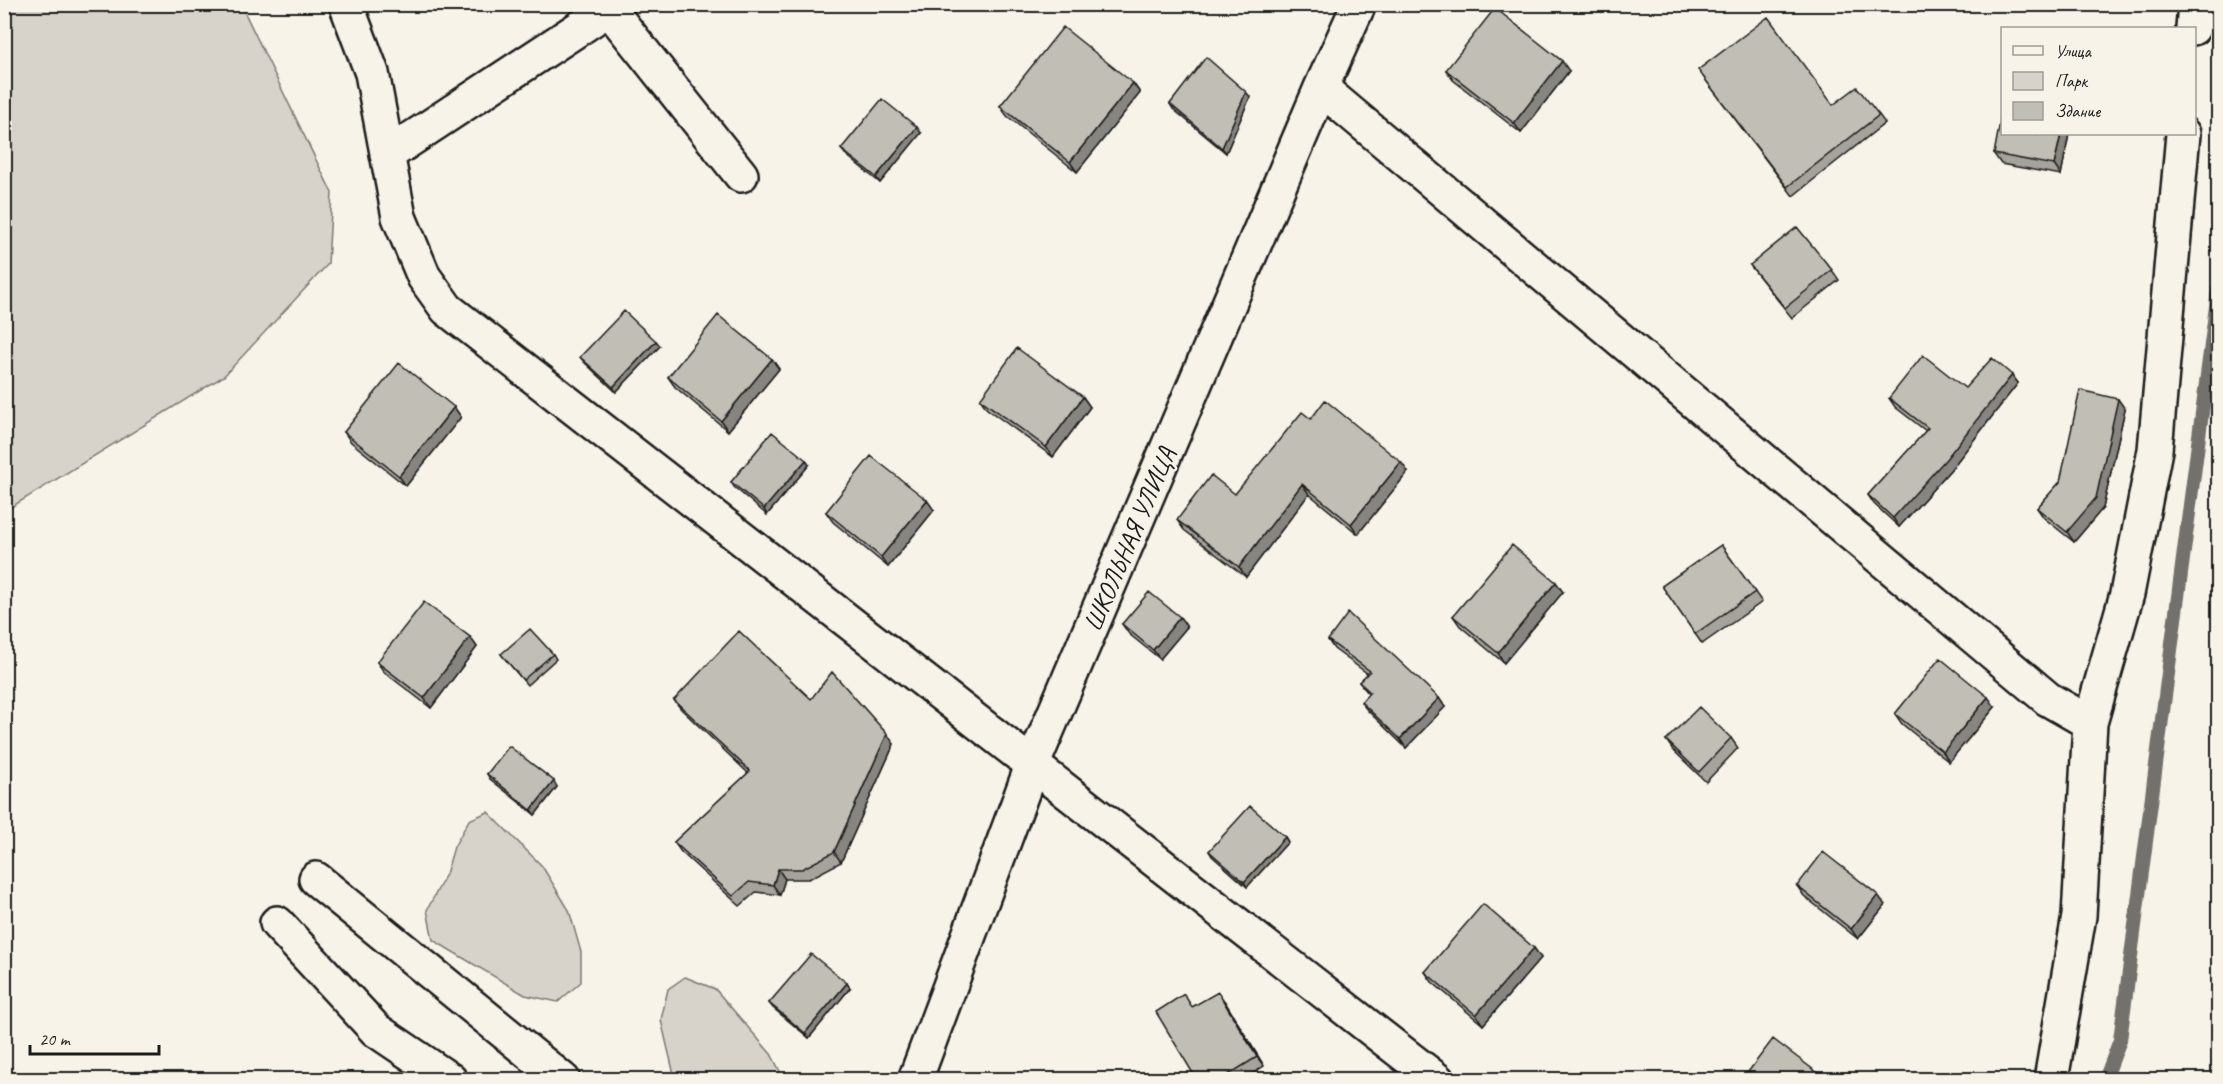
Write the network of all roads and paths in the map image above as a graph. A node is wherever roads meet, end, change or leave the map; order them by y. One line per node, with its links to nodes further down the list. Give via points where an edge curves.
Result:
1 (346, 4): 8 (street, via 372,73)
2 (1359, 4): 6 (street, ШКОЛЬНАЯ УЛИЦА)
3 (2195, 4): 5 (street)
4 (613, 7): 8 (street); 9 (street)
5 (2193, 27)
6 (1321, 88): 10 (street, via 2048,699); 11 (street, ШКОЛЬНАЯ УЛИЦА)
7 (2183, 135): 10 (street, via 2155,450 2127,594)
8 (387, 155): 11 (street, via 399,218 424,278 447,309)
9 (741, 175)
10 (2090, 723): 18 (street, via 2079,916)
11 (1032, 766): 16 (street, ШКОЛЬНАЯ УЛИЦА); 17 (street)
12 (316, 879): 15 (street)
13 (277, 923): 14 (street, via 376,1030)
14 (450, 1080)
15 (563, 1080)
16 (915, 1080)
17 (1437, 1080)
18 (2052, 1080)

